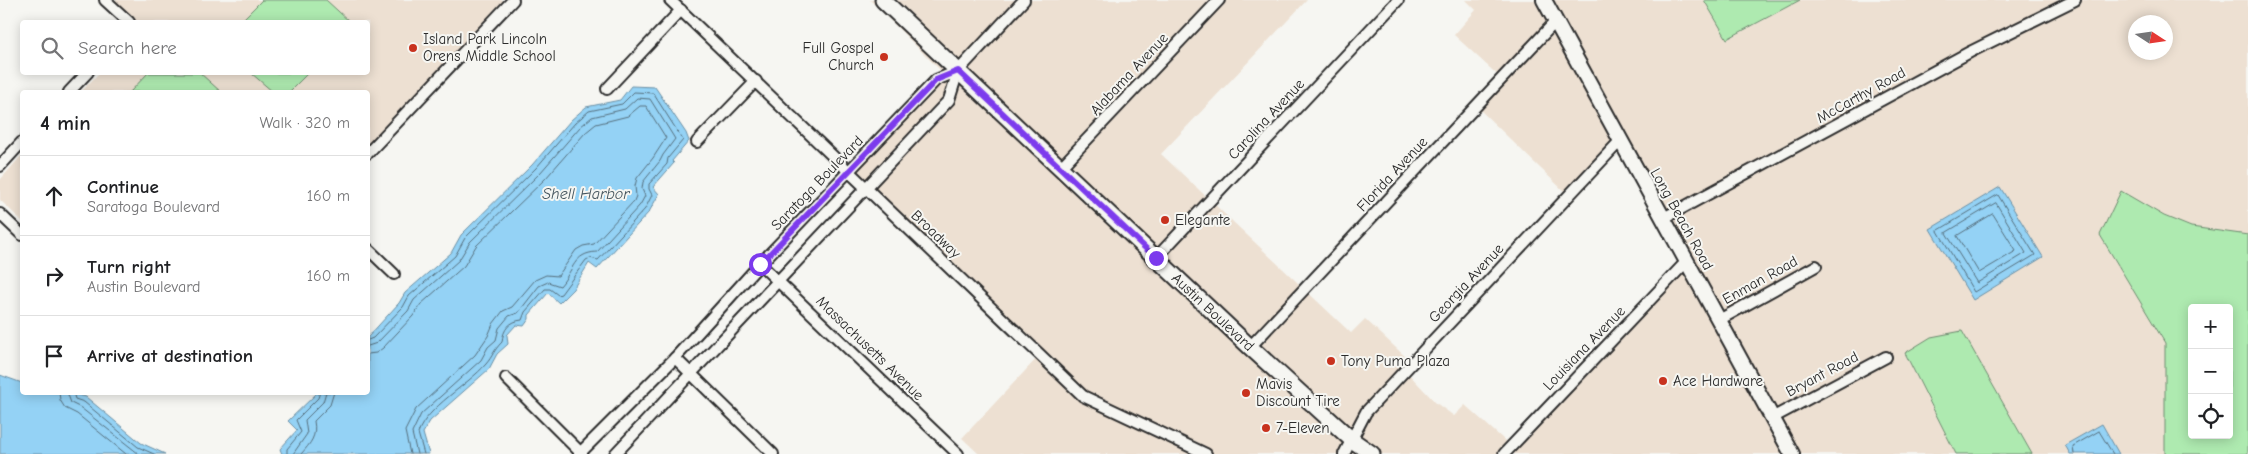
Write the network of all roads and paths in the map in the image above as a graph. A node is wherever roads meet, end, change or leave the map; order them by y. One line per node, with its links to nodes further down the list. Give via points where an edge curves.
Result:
1 (105, 0): 11 (street)
2 (512, 0): 21 (street)
3 (670, 0): 10 (street, Broadway)
4 (883, 0): 13 (main road, Austin Boulevard)
5 (1024, 0): 13 (street, Saratoga Boulevard)
6 (1219, 0): 23 (street, Alabama Avenue)
7 (1398, 0): 30 (street, Carolina Avenue)
8 (1544, 0): 12 (main road, Long Beach Road)
9 (2075, 0): 27 (street, McCarthy Road, via 1970,52)
10 (681, 10): 15 (street, Broadway); 16 (street)
11 (127, 20)
12 (1556, 21): 18 (main road, Long Beach Road); 37 (street, Florida Avenue)
13 (958, 71): 23 (main road, Austin Boulevard); 24 (street, Saratoga Boulevard, via 936,80); 25 (street, Saratoga Boulevard, via 949,100)
14 (85, 75): 17 (street)
15 (756, 80): 19 (street); 24 (street, Broadway)
16 (607, 89)
17 (71, 90)
18 (1620, 141): 27 (main road, Long Beach Road); 43 (street, Georgia Avenue, via 1366,412)
19 (697, 142)
20 (20, 144): 22 (street)
21 (370, 151)
22 (0, 166)
23 (1060, 168): 30 (main road, Austin Boulevard)
24 (849, 171): 25 (street, Broadway); 32 (street, Saratoga Boulevard)
25 (867, 188): 35 (street, Saratoga Boulevard); 48 (street, Broadway, via 1083,396)
26 (0, 214): 28 (street)
27 (1662, 219): 31 (main road, Long Beach Road)
28 (20, 234)
29 (370, 251): 34 (street)
30 (1156, 258): 37 (main road, Austin Boulevard)
31 (1686, 262): 36 (main road, Long Beach Road); 51 (street, Louisiana Avenue)
32 (760, 264): 35 (street, Massachusetts Avenue); 39 (street, Saratoga Boulevard)
33 (1816, 266): 36 (street, Enman Road)
34 (394, 274)
35 (779, 281): 40 (street, Saratoga Boulevard); 47 (street, Massachusetts Avenue)
36 (1719, 320): 42 (main road, Long Beach Road)
37 (1250, 347): 43 (main road, Austin Boulevard)
38 (1886, 357): 42 (street, Bryant Road)
39 (675, 358): 40 (street); 44 (street, Saratoga Boulevard)
40 (691, 374): 45 (street, Saratoga Boulevard); 46 (street)
41 (506, 378): 44 (street)
42 (1772, 418): 52 (main road, Long Beach Road)
43 (1352, 440): 49 (street, Georgia Avenue); 50 (main road, Austin Boulevard)
44 (581, 453)
45 (615, 454)
46 (773, 454)
47 (958, 454)
48 (1206, 454)
49 (1344, 454)
50 (1372, 454)
51 (1504, 454)
52 (1792, 454)

